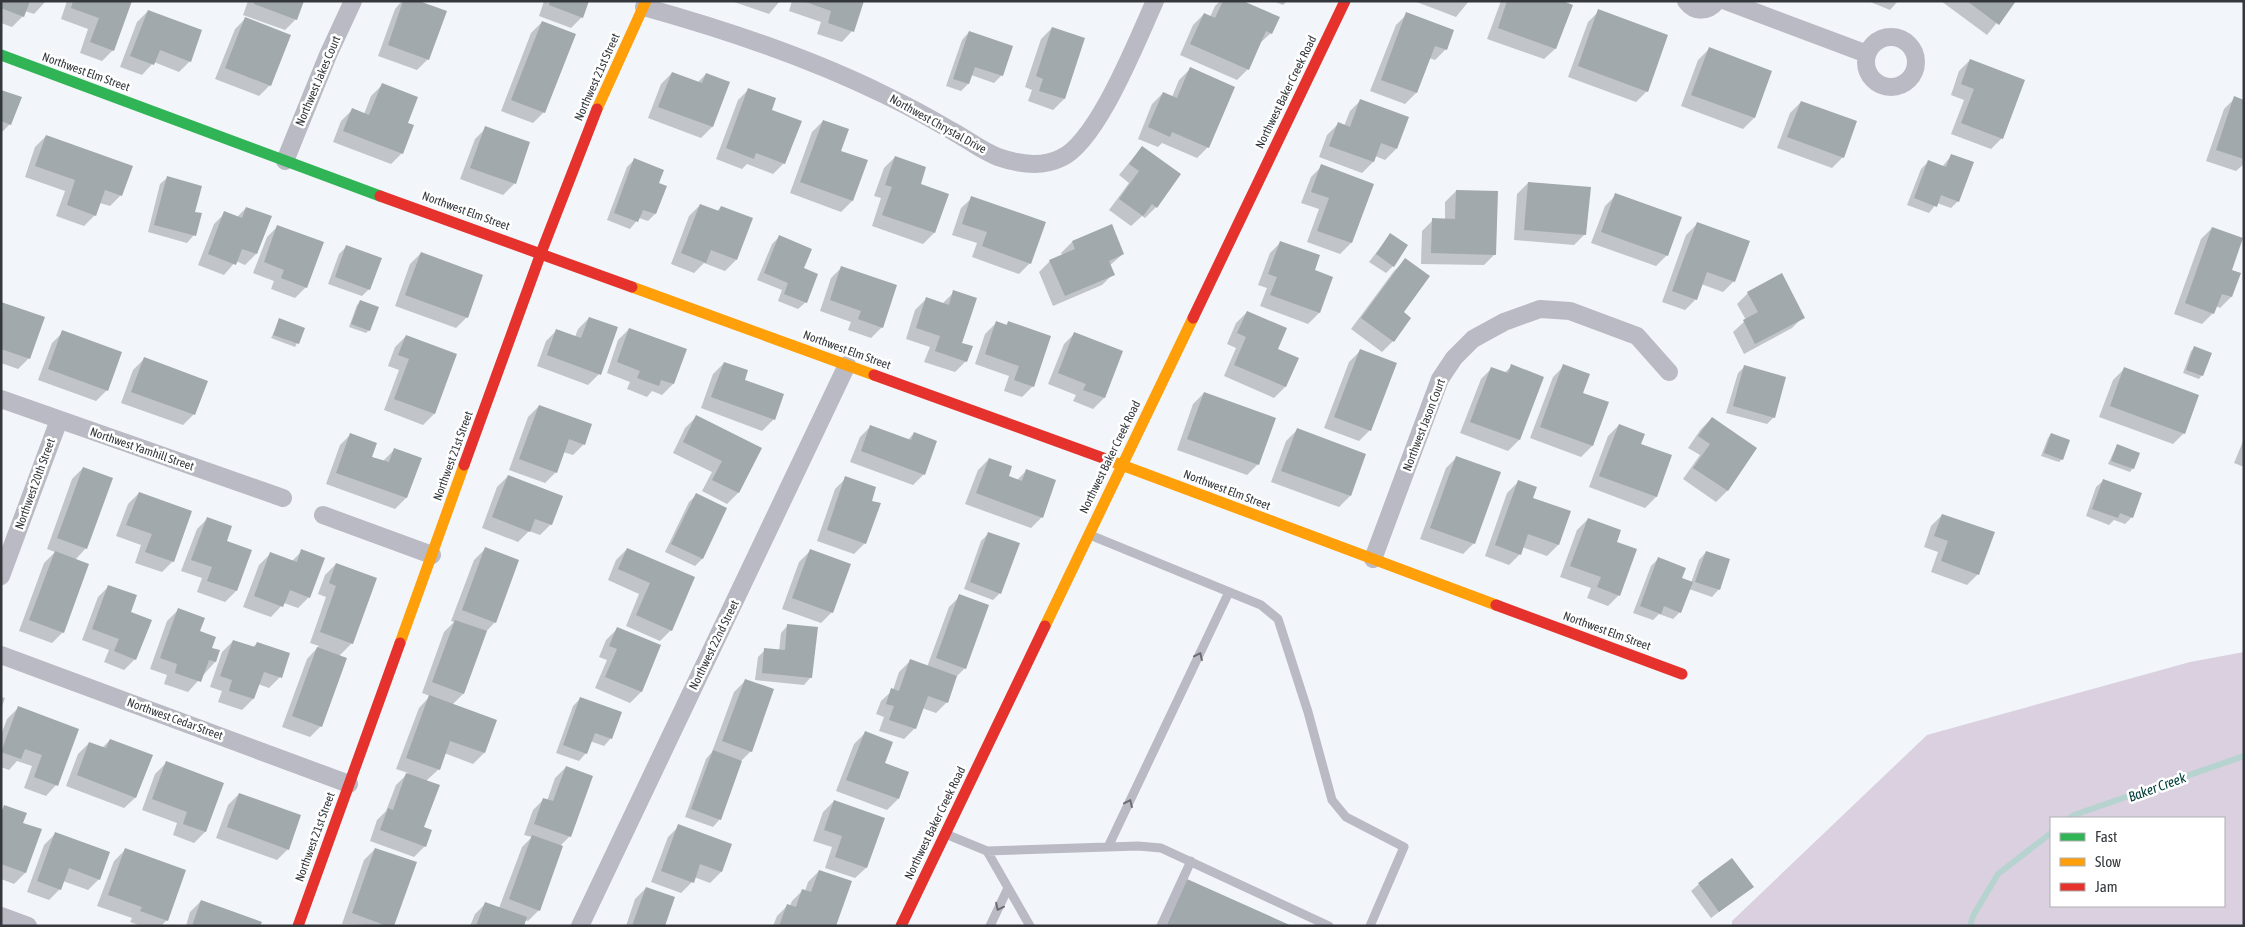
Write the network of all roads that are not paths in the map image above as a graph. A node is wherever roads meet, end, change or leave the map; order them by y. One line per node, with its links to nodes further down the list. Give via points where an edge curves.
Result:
1 (353, 1): 10 (street, Northwest Jakes Court)
2 (1155, 1): 7 (street, Northwest Chrystal Drive, via 1103,111 1086,136 1061,158 1040,164 1019,163 996,156 886,95 762,43)
3 (1345, 1): 16 (street, Northwest Baker Creek Road)
4 (1686, 1): 5 (street, via 1696,10 1712,7)
5 (1717, 1)
6 (1726, 1): 8 (street)
7 (645, 4): 11 (street, Northwest 21st Street, via 590,125)
8 (1867, 54)
9 (1, 56): 10 (street, Northwest Elm Street)
10 (285, 161): 11 (street, Northwest Elm Street)
11 (541, 253): 12 (street, Northwest Elm Street); 20 (street, Northwest 21st Street)
12 (847, 365): 16 (street, Northwest Elm Street); 35 (street, Northwest 22nd Street)
13 (1669, 372): 21 (street, Northwest Jason Court, via 1637,336 1570,311 1540,308 1473,339 1454,358 1440,379)
14 (1, 399): 15 (street, Northwest Yamhill Street)
15 (59, 420): 17 (street, Northwest Yamhill Street); 22 (street, Northwest 20th Street)
16 (1122, 465): 19 (street, Northwest Baker Creek Road); 21 (street, Northwest Elm Street)
17 (283, 498)
18 (323, 515): 20 (street)
19 (1088, 534): 23 (lane); 27 (street, Northwest Baker Creek Road)
20 (432, 555): 26 (street, Northwest 21st Street)
21 (1373, 559): 25 (street, Northwest Elm Street)
22 (1, 576)
23 (1229, 592): 28 (lane, one-way to 23); 41 (lane, via 1261,605 1278,619 1332,800 1346,817 1404,847)
24 (1, 655): 26 (street, Northwest Cedar Street)
25 (1682, 674)
26 (349, 784): 34 (street, Northwest 21st Street)
27 (945, 834): 29 (lane); 36 (street, Northwest Baker Creek Road)
28 (1108, 847): 29 (lane); 30 (lane, via 1160,848)
29 (986, 851): 31 (lane)
30 (1191, 861): 39 (lane); 40 (lane)
31 (1008, 888): 37 (lane, one-way to 37); 38 (lane)
32 (1, 916): 33 (street)
33 (28, 926)
34 (298, 926)
35 (580, 926)
36 (901, 926)
37 (990, 926)
38 (1030, 926)
39 (1161, 926)
40 (1329, 926)
41 (1370, 926)

